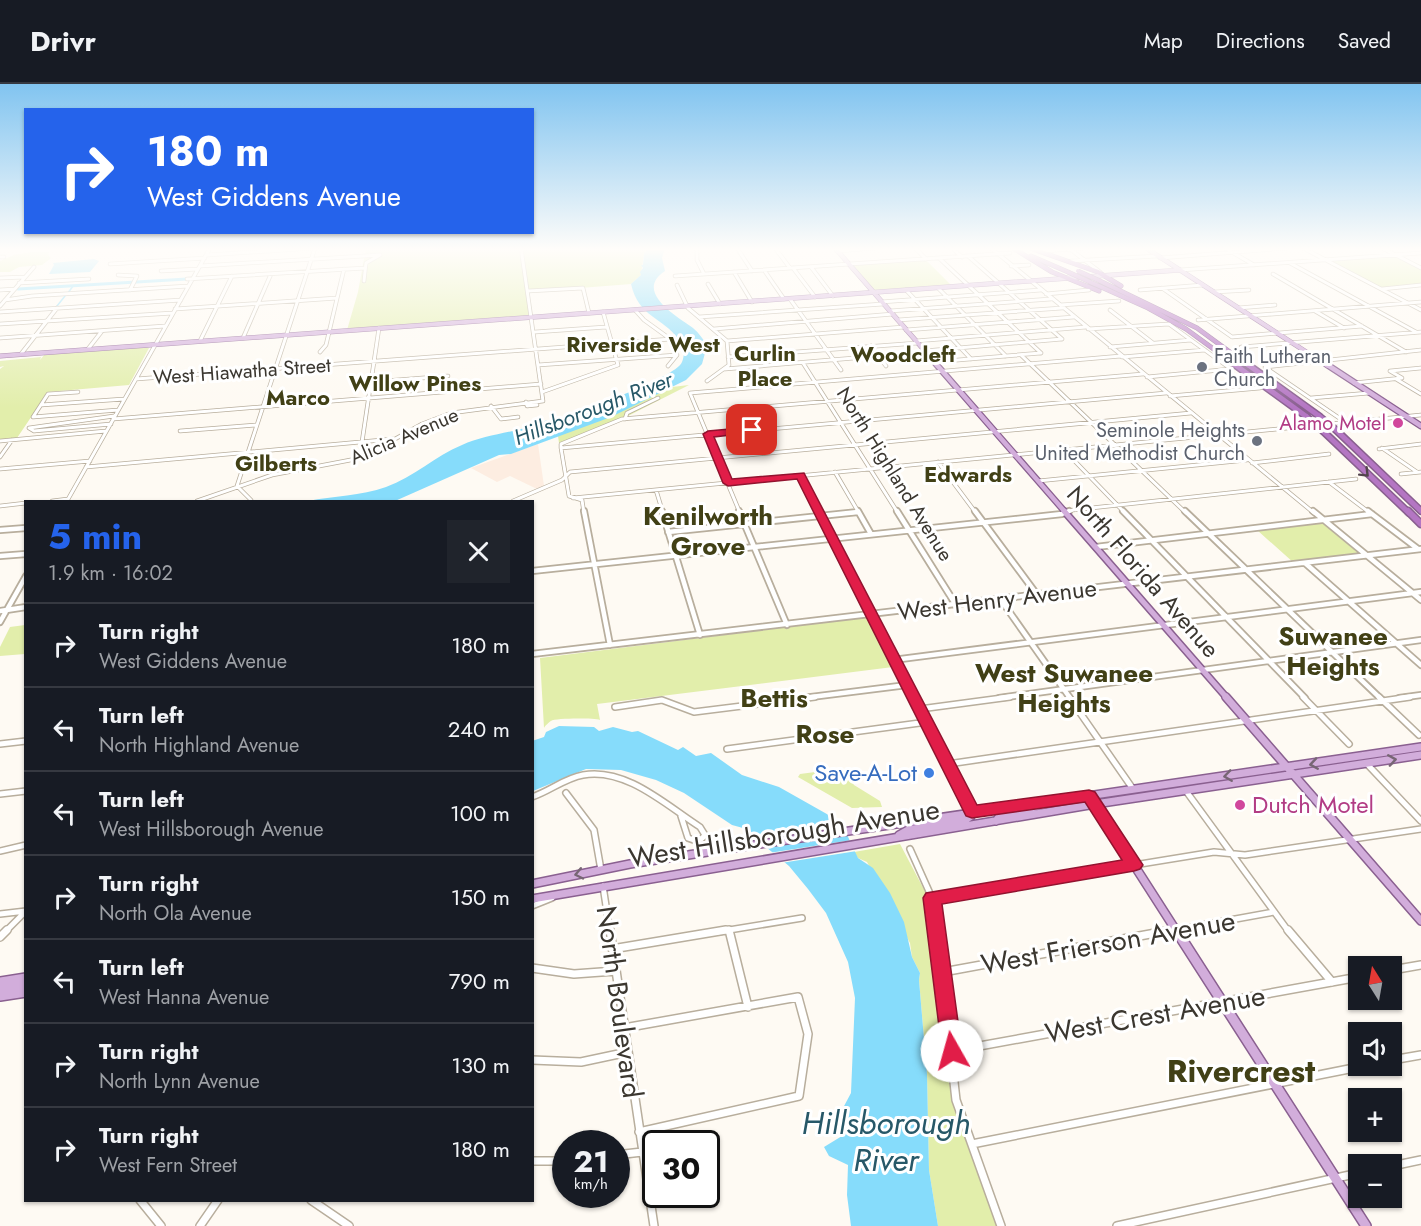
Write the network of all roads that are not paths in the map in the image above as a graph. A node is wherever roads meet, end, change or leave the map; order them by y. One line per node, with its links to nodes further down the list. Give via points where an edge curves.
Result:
1 (161, 301): 42 (street)
2 (180, 301): 53 (street)
3 (220, 301): 37 (street)
4 (281, 301): 31 (street)
5 (299, 301): 95 (street)
6 (336, 301): 87 (street)
7 (530, 301): 62 (street)
8 (586, 301): 56 (street)
9 (685, 301): 38 (street)
10 (718, 301): 35 (street)
11 (760, 301): 29 (main road)
12 (792, 301): 48 (street, North Highland Avenue)
13 (896, 301): 32 (street)
14 (916, 301): 43 (street)
15 (950, 301): 39 (street)
16 (1014, 301): 33 (street)
17 (1019, 301): 49 (street)
18 (1055, 301): 41 (street)
19 (1116, 301): 41 (street)
20 (1130, 301): 44 (highway)
21 (1133, 301): 44 (highway, bridge)
22 (1144, 301): 60 (highway, bridge)
23 (1149, 301): 60 (highway)
24 (1181, 301): 66 (street)
25 (1228, 301): 45 (main road)
26 (1320, 301): 46 (street)
27 (1361, 301): 40 (street)
28 (1405, 301): 34 (street)
29 (752, 302): 35 (main road)
30 (1421, 302): 34 (street)
31 (258, 303): 37 (street); 99 (street)
32 (882, 303): 48 (street); 57 (main road, North Florida Avenue)
33 (987, 303): 39 (street); 58 (street)
34 (1408, 303): 40 (street); 52 (street)
35 (720, 304): 38 (main road)
36 (1275, 305): 45 (street)
37 (218, 306): 53 (street); 103 (street)
38 (687, 306): 47 (main road); 63 (street)
39 (955, 306): 43 (street); 59 (street)
40 (1370, 306): 46 (street); 90 (street)
41 (1061, 307): 49 (street); 64 (street)
42 (57, 308): 54 (street); 70 (street)
43 (923, 308): 57 (street); 65 (street)
44 (1148, 308): 248 (highway, one-way to 248, bridge, via 1200,338 1307,417)
45 (1238, 308): 61 (main road)
46 (1333, 309): 51 (street); 77 (street)
47 (636, 310): 55 (main road); 101 (street)
48 (798, 310): 63 (street); 71 (street, North Highland Avenue)
49 (1029, 310): 58 (street); 68 (street)
50 (1110, 310): 75 (street)
51 (1314, 310): 61 (street); 82 (street)
52 (1421, 310)
53 (174, 311): 70 (street); 76 (street)
54 (0, 312)
55 (603, 312): 56 (main road); 78 (street)
56 (589, 313): 62 (main road)
57 (891, 313): 67 (main road, North Florida Avenue); 71 (street)
58 (997, 313): 59 (street); 72 (street)
59 (965, 315): 65 (street); 74 (street)
60 (1173, 315): 240 (highway, bridge, via 1212,338 1319,416)
61 (1250, 316): 66 (street); 92 (main road)
62 (532, 317): 80 (main road); 88 (street)
63 (699, 317): 83 (street)
64 (1074, 317): 68 (street); 81 (street)
65 (932, 318): 67 (street); 79 (street)
66 (1206, 319): 69 (street); 92 (street, via 1230,337)
67 (898, 320): 84 (main road, North Florida Avenue)
68 (1040, 320): 72 (street); 85 (street)
69 (1198, 320)
70 (47, 321): 73 (street); 94 (street)
71 (806, 321): 83 (street); 93 (street, North Highland Avenue)
72 (1008, 322): 74 (street); 89 (street)
73 (0, 324)
74 (975, 325): 79 (street); 96 (street)
75 (1129, 325): 81 (street); 102 (street, via 1165,323); 110 (street)
76 (165, 326): 86 (street); 109 (street)
77 (1362, 326): 82 (street); 97 (street)
78 (606, 327): 88 (street); 106 (street)
79 (941, 327): 84 (street); 100 (street)
80 (379, 328): 87 (main road); 135 (street)
81 (1087, 328): 85 (street); 113 (street)
82 (1344, 328): 92 (street)
83 (714, 329): 104 (street)
84 (905, 329): 93 (street); 105 (main road, North Florida Avenue)
85 (1052, 330): 89 (street); 107 (street, via 1062,339)
86 (102, 331): 94 (street); 117 (street)
87 (328, 332): 95 (main road); 122 (street)
88 (535, 332): 115 (street)
89 (1018, 332): 96 (street); 107 (street)
90 (1416, 332): 91 (street); 97 (street)
91 (1421, 332)
92 (1277, 333): 108 (main road)
93 (815, 334): 104 (street); 118 (street, North Highland Avenue)
94 (36, 335): 98 (street); 124 (street)
95 (287, 335): 99 (main road); 144 (street)
96 (985, 335): 100 (street); 111 (street)
97 (1378, 336): 108 (street); 123 (street)
98 (0, 338)
99 (243, 338): 103 (main road)
100 (951, 338): 105 (street); 116 (street)
101 (671, 339): 106 (street, West Hiawatha Street); 125 (street)
102 (1192, 340): 110 (street); 119 (street)
103 (200, 341): 109 (main road)
104 (727, 341): 130 (street)
105 (917, 342): 112 (street); 121 (main road, North Florida Avenue)
106 (611, 343): 115 (street, West Hiawatha Street); 133 (street)
107 (1030, 343): 111 (street); 126 (street, via 1041,353)
108 (1292, 343): 114 (street); 137 (main road)
109 (155, 344): 117 (main road); 150 (street)
110 (1153, 344): 113 (street)
111 (996, 345): 116 (street); 129 (street)
112 (871, 346): 118 (street); 128 (street)
113 (1110, 347): 131 (street)
114 (1241, 347)
115 (537, 348): 135 (street, West Hiawatha Street); 140 (street)
116 (961, 348): 121 (street); 132 (street)
117 (88, 349): 124 (main road)
118 (826, 350): 130 (street); 134 (street, North Highland Avenue)
119 (1205, 350): 131 (street); 149 (street, via 1231,369)
120 (1421, 350): 123 (street)
121 (924, 351): 136 (main road, North Florida Avenue)
122 (320, 352)
123 (1406, 352): 137 (street)
124 (21, 354): 127 (main road)
125 (678, 355): 133 (street); 141 (street)
126 (1021, 355): 129 (street); 139 (street)
127 (0, 356)
128 (878, 356): 134 (street); 142 (street)
129 (1006, 356): 132 (street)
130 (728, 357): 145 (street)
131 (1122, 357): 139 (street); 149 (street)
132 (971, 359): 136 (street)
133 (616, 360): 140 (street); 163 (street, via 618,365)
134 (833, 360): 138 (street); 146 (street, North Highland Avenue)
135 (374, 361): 144 (street, West Hiawatha Street); 153 (street)
136 (934, 362): 147 (main road, North Florida Avenue)
137 (1321, 362): 156 (main road); 169 (street, via 1265,367)
138 (802, 363): 145 (street); 154 (street, North Highland Avenue)
139 (1029, 364): 147 (street); 155 (street)
140 (538, 365): 157 (street)
141 (668, 366)
142 (886, 366)
143 (1421, 368): 151 (street, via 1390,371 1402,378)
144 (274, 369): 150 (street, West Hiawatha Street); 177 (street)
145 (725, 369): 152 (street)
146 (841, 370)
147 (942, 371): 154 (street); 160 (main road, North Florida Avenue)
148 (448, 376): 153 (street)
149 (1144, 376): 155 (street); 165 (street)
150 (136, 379): 170 (street)
151 (1396, 379): 156 (street); 161 (street)
152 (707, 381)
153 (371, 382): 167 (street)
154 (815, 382): 171 (street, North Highland Avenue); 180 (street, via 690,393)
155 (1048, 382): 160 (street); 172 (street)
156 (1353, 383): 164 (main road)
157 (541, 384): 163 (street); 167 (street)
158 (1260, 388): 165 (street)
159 (1421, 389): 161 (street)
160 (958, 390): 171 (street); 179 (main road, North Florida Avenue)
161 (1413, 390): 166 (street)
162 (78, 392): 174 (street, via 48,394)
163 (542, 392): 173 (street, Alicia Avenue, via 543,400)
164 (1369, 393): 169 (street); 183 (main road)
165 (1168, 394): 172 (street); 181 (street)
166 (1421, 394)
167 (368, 398): 177 (street); 200 (street)
168 (658, 398): 185 (street, via 627,413)
169 (1311, 398): 189 (street)
170 (124, 399): 174 (street); 178 (street)
171 (827, 401): 180 (street); 187 (street, North Highland Avenue)
172 (1068, 402): 179 (street); 188 (street)
173 (527, 403): 175 (street); 176 (street, Alicia Avenue)
174 (41, 405): 178 (street, via 33,417)
175 (537, 405)
176 (491, 406): 184 (street, via 501,419); 197 (street, Alicia Avenue, via 434,418)
177 (262, 407): 186 (street); 190 (street)
178 (118, 410): 186 (street)
179 (976, 410): 187 (street); 194 (main road, North Florida Avenue)
180 (700, 413): 185 (street); 195 (street)
181 (1191, 413): 188 (street); 196 (street)
182 (1421, 415): 183 (street)
183 (1406, 416): 189 (street); 191 (main road)
184 (518, 417)
185 (625, 419): 204 (street, via 561,444)
186 (113, 420): 186 (street, via 30,430 33,426); 192 (street)
187 (840, 422): 195 (street); 202 (street, North Highland Avenue)
188 (1090, 422): 194 (street); 203 (street)
189 (1345, 422): 196 (street)
190 (256, 425): 193 (street); 206 (street)
191 (1421, 426)
192 (106, 431): 198 (street); 211 (street)
193 (180, 431)
194 (995, 431): 202 (street); 207 (main road, North Florida Avenue)
195 (708, 434): 204 (street); 210 (street)
196 (1217, 435): 203 (street); 212 (street)
197 (396, 439): 200 (street); 228 (street, Alicia Avenue, via 353,460 289,471)
198 (12, 440): 199 (street); 209 (street)
199 (0, 441)
200 (362, 442): 206 (street)
201 (1421, 444): 219 (street, via 1380,448)
202 (854, 445): 210 (street); 216 (street, North Highland Avenue)
203 (1114, 445): 205 (street); 217 (street)
204 (561, 448): 221 (street)
205 (1064, 450): 207 (street); 223 (street)
206 (247, 452): 214 (street); 228 (street)
207 (1015, 454): 213 (street); 225 (main road, North Florida Avenue)
208 (1329, 454): 212 (street)
209 (0, 457)
210 (718, 458): 221 (street, via 570,472); 227 (street)
211 (90, 461): 214 (street); 215 (street)
212 (1250, 461): 217 (street); 229 (street)
213 (938, 462): 216 (street); 246 (street)
214 (86, 467): 233 (street)
215 (0, 469)
216 (870, 469): 218 (street); 251 (street, North Highland Avenue)
217 (1142, 471): 223 (street); 232 (street)
218 (835, 472): 222 (street); 241 (street)
219 (1419, 472): 220 (street)
220 (1401, 474)
221 (566, 476): 231 (street, via 569,496); 236 (street)
222 (800, 476): 227 (street); 244 (street)
223 (1090, 476): 225 (street); 238 (street)
224 (1356, 479): 226 (street)
225 (1038, 482): 242 (main road, North Florida Avenue)
226 (1329, 482): 229 (street); 243 (street)
227 (728, 483): 230 (street); 247 (street)
228 (237, 486): 234 (street, Alicia Avenue); 235 (street)
229 (1281, 487): 232 (street); 245 (street)
230 (656, 490): 231 (street); 252 (street)
231 (573, 498): 265 (street, via 582,500)
232 (1172, 499): 238 (street); 254 (street)
233 (68, 500)
234 (201, 500)
235 (250, 500)
236 (515, 500)
237 (24, 503): 239 (street)
238 (1118, 505): 242 (street); 256 (street)
239 (0, 506)
240 (1421, 511)
241 (858, 512): 244 (street); 253 (street)
242 (1066, 512): 246 (street); 258 (main road, North Florida Avenue)
243 (1372, 514): 245 (street); 259 (street)
244 (821, 516): 247 (street); 255 (street)
245 (1323, 521): 254 (street); 262 (street)
246 (983, 522): 251 (street); 273 (street)
247 (745, 524): 252 (street); 257 (street)
248 (1421, 524)
249 (24, 528): 250 (street)
250 (0, 530)
251 (909, 530): 253 (street); 277 (street, North Highland Avenue)
252 (668, 532): 261 (street)
253 (871, 534): 255 (street)
254 (1209, 534): 256 (street); 266 (street)
255 (833, 538): 257 (street); 282 (street)
256 (1153, 541): 258 (street); 268 (street)
257 (755, 547): 261 (street); 285 (street)
258 (1096, 547): 270 (main road, North Florida Avenue)
259 (1420, 549): 262 (street, West Henry Avenue)
260 (24, 554): 263 (street)
261 (675, 555): 265 (street); 287 (street)
262 (1365, 555): 264 (street, West Henry Avenue); 272 (street)
263 (0, 556)
264 (1305, 563): 266 (street, West Henry Avenue); 276 (street)
265 (594, 564): 267 (street); 291 (street)
266 (1247, 570): 268 (street, West Henry Avenue); 281 (street)
267 (534, 571)
268 (1188, 577): 270 (street, West Henry Avenue); 283 (street)
269 (24, 579): 279 (street)
270 (1129, 585): 273 (street, West Henry Avenue); 286 (main road, North Florida Avenue)
271 (1421, 592): 272 (street)
272 (1412, 593): 275 (street); 276 (street)
273 (1038, 596): 274 (street, West Henry Avenue)
274 (1001, 600): 277 (street, West Henry Avenue); 289 (street)
275 (1421, 600)
276 (1349, 602): 281 (street); 290 (street)
277 (956, 605): 282 (street, West Henry Avenue)
278 (24, 607): 279 (street)
279 (7, 609): 280 (street); 284 (street)
280 (0, 610)
281 (1289, 610): 283 (street); 292 (street)
282 (872, 615): 285 (street, West Henry Avenue); 294 (street)
283 (1227, 618): 286 (street); 295 (street)
284 (0, 622)
285 (787, 625): 287 (street, West Henry Avenue)
286 (1165, 626): 289 (street); 297 (main road, North Florida Avenue)
287 (700, 635): 291 (street, West Henry Avenue)
288 (1421, 640): 290 (street)
289 (1031, 643): 294 (street); 299 (street)
290 (1397, 644): 292 (street); 296 (street)
291 (610, 645): 293 (street, West Henry Avenue)
292 (1334, 653): 295 (street); 301 (street)
293 (534, 654)
294 (893, 660): 298 (street)
295 (1270, 662): 297 (street); 304 (street)
296 (1421, 665)
297 (1204, 671): 299 (street); 305 (main road, North Florida Avenue)
298 (907, 685): 302 (street, via 694,712 662,700); 303 (street)
299 (1064, 690): 303 (street); 309 (street)
300 (1421, 695): 301 (street)
301 (1384, 701): 304 (street); 307 (street)
302 (615, 707)
303 (920, 709): 306 (street)
304 (1317, 711): 305 (street); 311 (street)
305 (1245, 721): 309 (street); 317 (main road, North Florida Avenue)
306 (927, 722): 313 (street); 315 (street)
307 (1419, 735)
308 (24, 741): 310 (street)
309 (1100, 742): 315 (street); 320 (street)
310 (0, 744)
311 (1349, 744)
312 (1421, 747): 317 (main road, West Hillsborough Avenue, one-way to 317)
313 (727, 749)
314 (1421, 755): 316 (main road, West Hillsborough Avenue, one-way to 314)
315 (948, 764): 330 (street)
316 (1367, 764): 318 (main road, West Hillsborough Avenue); 333 (street)
317 (1286, 768): 318 (main road, North Florida Avenue); 319 (main road, West Hillsborough Avenue, one-way to 319)
318 (1292, 776): 322 (main road, West Hillsborough Avenue); 336 (main road, North Florida Avenue)
319 (1148, 787): 320 (main road, West Hillsborough Avenue); 327 (main road)
320 (1133, 789): 326 (main road, West Hillsborough Avenue)
321 (24, 791): 324 (street)
322 (1186, 791): 327 (main road, West Hillsborough Avenue); 340 (street)
323 (566, 793): 342 (street, via 594,830)
324 (0, 794)
325 (534, 796): 331 (street, via 581,776 604,774 626,781)
326 (1089, 796): 328 (main road, West Hillsborough Avenue); 329 (main road)
327 (1144, 797): 329 (main road, West Hillsborough Avenue)
328 (1057, 800): 330 (main road, West Hillsborough Avenue); 332 (main road, via 1001,814)
329 (1095, 804): 332 (main road, West Hillsborough Avenue); 341 (main road)
330 (972, 812): 335 (main road, via 965,820 908,830); 342 (main road, West Hillsborough Avenue)
331 (681, 816): 331 (street, via 688,838 702,839 704,831)
332 (996, 821): 335 (main road, West Hillsborough Avenue)
333 (1421, 821)
334 (1421, 829): 336 (street)
335 (892, 839): 344 (main road, West Hillsborough Avenue)
336 (1347, 839): 340 (street); 351 (main road, North Florida Avenue)
337 (24, 845): 339 (street)
338 (910, 849): 346 (street)
339 (0, 851)
340 (1233, 854): 341 (street, via 1214,852); 350 (street)
341 (1134, 865): 346 (street); 356 (main road)
342 (601, 870): 343 (main road, West Hillsborough Avenue, one-way to 343)
343 (534, 884)
344 (603, 886): 345 (main road, West Hillsborough Avenue); 359 (street, North Boulevard)
345 (562, 893): 347 (main road, West Hillsborough Avenue); 348 (street)
346 (932, 898): 364 (street)
347 (534, 899)
348 (534, 905)
349 (24, 911): 353 (street)
350 (1274, 912): 356 (street, West Frierson Avenue); 368 (street)
351 (1417, 912): 355 (main road, North Florida Avenue)
352 (24, 913): 358 (street)
353 (0, 914)
354 (802, 918): 357 (street)
355 (1421, 921)
356 (1175, 929): 364 (street, West Frierson Avenue); 373 (main road)
357 (729, 930): 359 (street); 374 (street)
358 (0, 937)
359 (612, 950): 363 (street, North Boulevard)
360 (1421, 965): 361 (street)
361 (1402, 968)
362 (534, 969): 363 (street, via 578,976)
363 (615, 971): 375 (street, North Boulevard)
364 (943, 972): 376 (street)
365 (24, 978): 367 (main road)
366 (1348, 979): 368 (street, West Crest Avenue)
367 (0, 982)
368 (1332, 982): 373 (street, West Crest Avenue)
369 (24, 983): 370 (main road)
370 (0, 988)
371 (24, 992): 372 (main road)
372 (0, 996)
373 (1222, 1001): 376 (street, West Crest Avenue); 382 (main road)
374 (748, 1006): 375 (street); 383 (street, via 798,997 808,1034 798,1096)
375 (624, 1028): 377 (street, North Boulevard)
376 (952, 1051): 384 (street, via 956,1100)
377 (628, 1052): 380 (street, via 581,1062); 383 (street, North Boulevard)
378 (1421, 1055): 379 (street)
379 (1402, 1058)
380 (534, 1060)
381 (1348, 1069): 382 (street)
382 (1275, 1084): 384 (street); 392 (main road)
383 (639, 1132): 385 (street, North Boulevard)
384 (972, 1144): 401 (street)
385 (642, 1152): 386 (street)
386 (630, 1153)
387 (1421, 1160): 390 (street)
388 (534, 1161): 389 (street)
389 (552, 1161)
390 (1402, 1164)
391 (1348, 1175): 392 (street)
392 (1335, 1178): 402 (street); 403 (main road)
393 (142, 1202): 397 (street)
394 (217, 1202): 398 (street)
395 (314, 1202): 399 (street)
396 (651, 1208): 400 (street, North Boulevard)
397 (161, 1226)
398 (200, 1226)
399 (349, 1226)
400 (654, 1226)
401 (1001, 1226)
402 (1117, 1226)
403 (1366, 1226)

